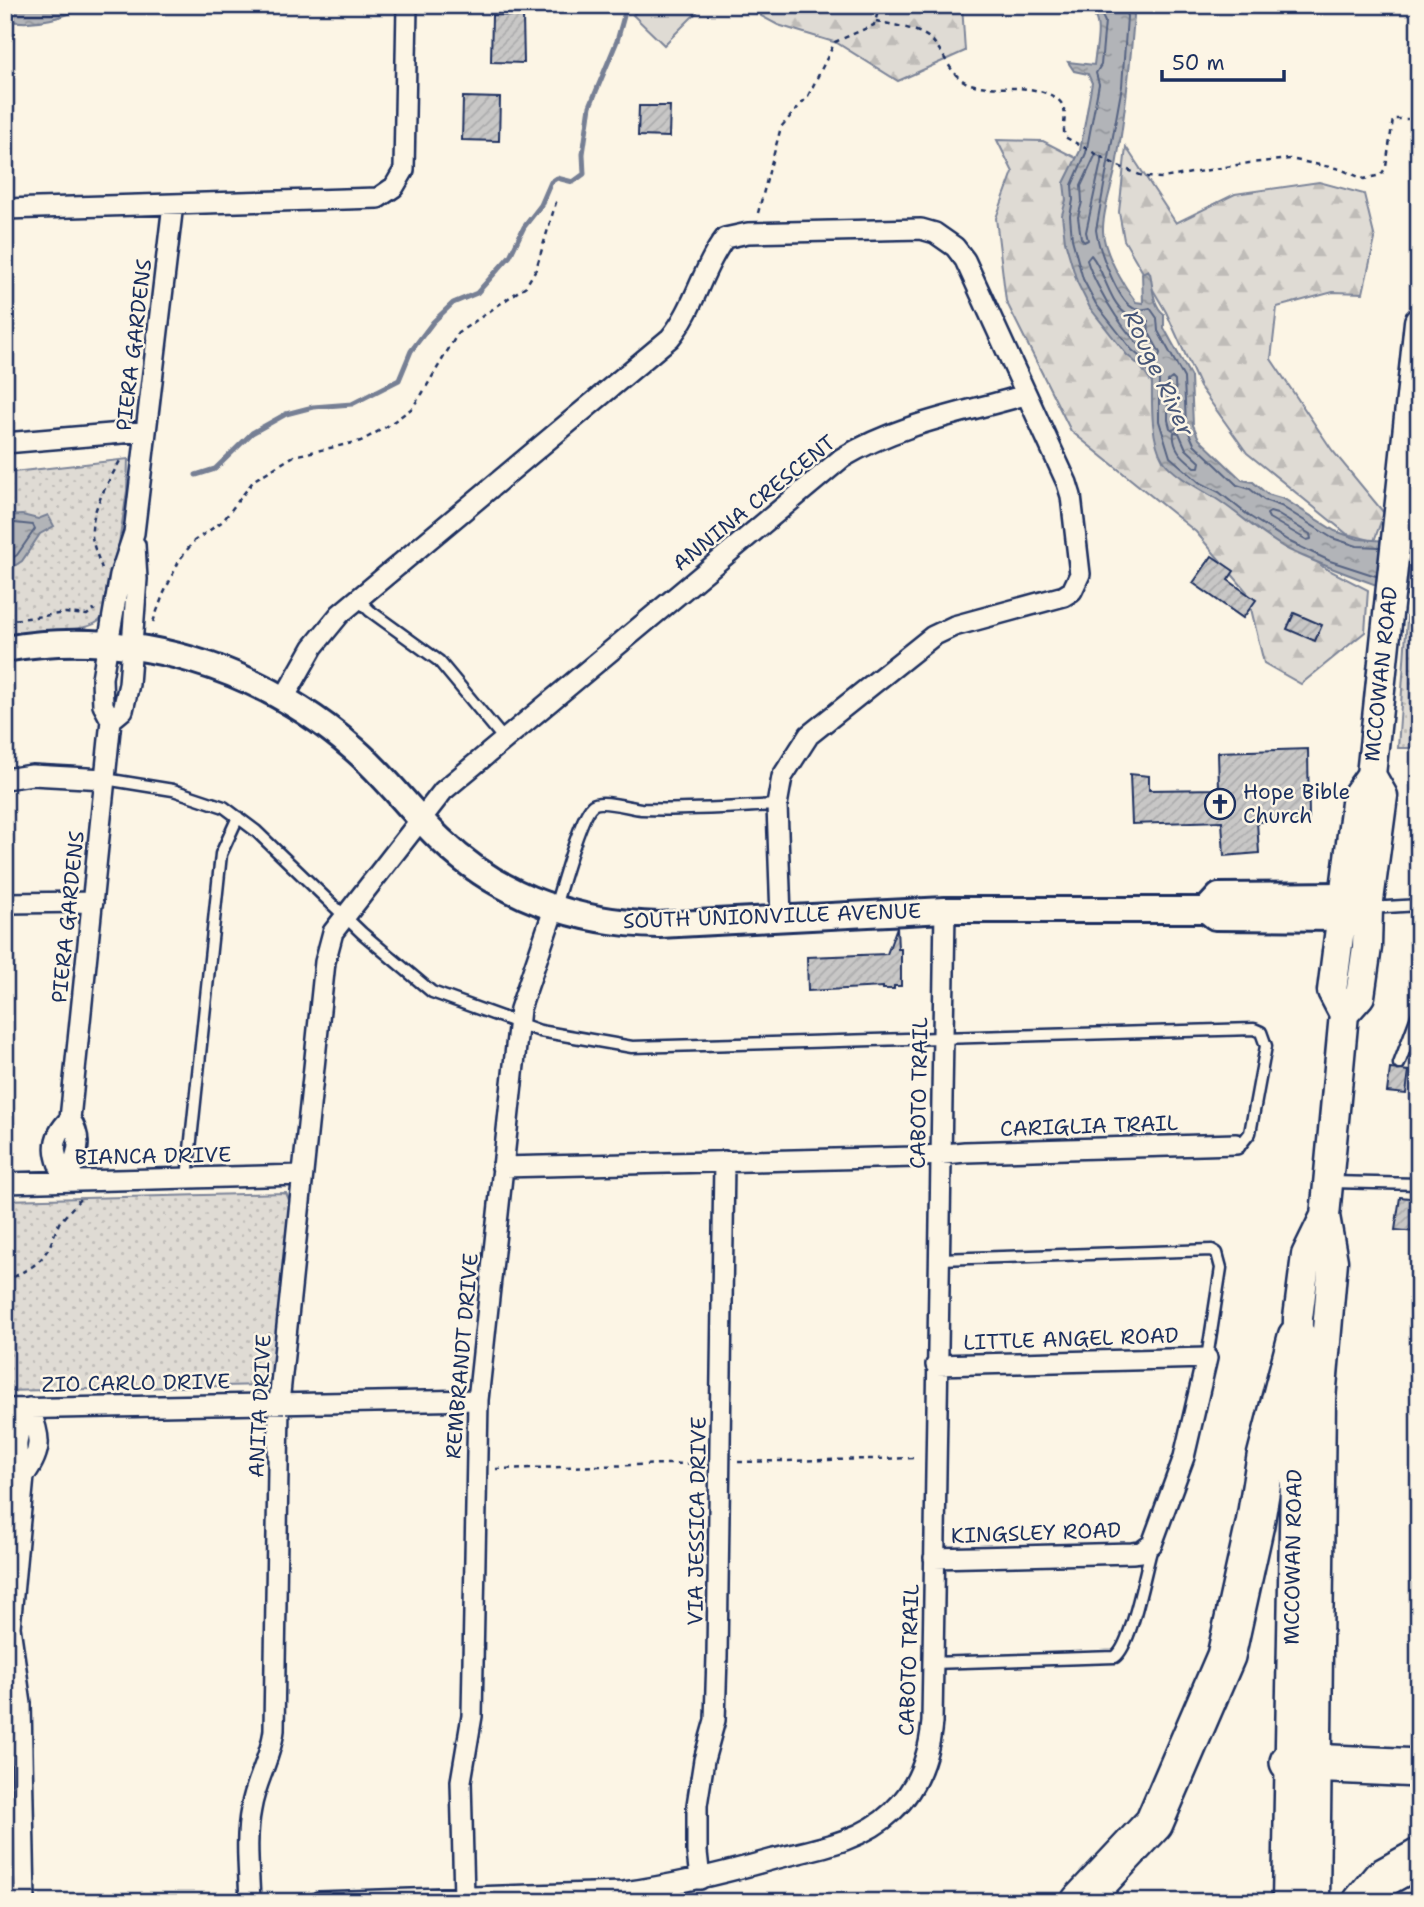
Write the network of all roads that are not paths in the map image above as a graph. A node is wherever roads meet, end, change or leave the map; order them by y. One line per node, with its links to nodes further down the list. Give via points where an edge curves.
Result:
1 (407, 5): 2 (street, via 404,170 394,187 378,198 359,200)
2 (173, 204): 3 (street); 6 (street, PIERA GARDENS)
3 (5, 209)
4 (1419, 322): 22 (main road, MCCOWAN ROAD, via 1371,775 1357,795)
5 (1025, 395): 8 (street, via 965,260 935,233 903,229 730,235 716,252 690,309 670,338); 13 (street, ANNINA CRESCENT, via 900,430 842,458); 16 (street, via 1071,496 1080,565 1072,591 933,636 809,736 782,776)
6 (146, 432): 7 (street); 9 (street, PIERA GARDENS, via 134,533 138,579)
7 (5, 443)
8 (357, 598): 11 (street, via 313,647); 13 (lane, via 439,661)
9 (120, 645): 10 (street, SOUTH UNIONVILLE AVENUE, via 37,644); 11 (street, SOUTH UNIONVILLE AVENUE, via 217,668); 12 (street, PIERA GARDENS, via 102,678 103,705); 12 (street, PIERA GARDENS, via 129,684 123,710)
10 (5, 649)
11 (284, 698): 18 (street, SOUTH UNIONVILLE AVENUE, via 363,756)
12 (111, 720): 15 (street, PIERA GARDENS)
13 (503, 738): 18 (street, ANNINA CRESCENT, via 443,790)
14 (5, 779): 15 (street, via 32,775)
15 (105, 779): 17 (lane, via 173,790 224,807); 19 (street, PIERA GARDENS)
16 (777, 805): 23 (lane, via 666,809 599,802 583,820); 26 (street)
17 (239, 817): 25 (lane); 37 (lane, via 221,854)
18 (420, 819): 23 (street, SOUTH UNIONVILLE AVENUE, via 478,869); 25 (street, ANNINA CRESCENT)
19 (93, 902): 20 (street); 38 (street, PIERA GARDENS, via 70,1119 78,1132 76,1157)
20 (5, 903)
21 (1419, 905): 22 (lane)
22 (1351, 907): 24 (street, SOUTH UNIONVILLE AVENUE, via 1219,895 1206,910); 39 (main road, MCCOWAN ROAD, via 1367,947 1360,996 1344,1014)
23 (554, 909): 26 (street, SOUTH UNIONVILLE AVENUE, via 638,925); 28 (street, REMBRANDT DRIVE, via 522,998)
24 (945, 910): 26 (street, SOUTH UNIONVILLE AVENUE); 30 (street, CABOTO TRAIL)
25 (345, 916): 28 (lane, via 432,992); 36 (street, ANITA DRIVE, via 333,932 325,962)
26 (781, 917)
27 (1419, 1012): 29 (lane)
28 (518, 1024): 30 (lane, via 621,1047); 35 (street, REMBRANDT DRIVE)
29 (1415, 1034): 31 (lane)
30 (942, 1037): 32 (lane, CARIGLIA TRAIL, via 1261,1032 1266,1046 1250,1133); 33 (street, CABOTO TRAIL)
31 (1399, 1064)
32 (1236, 1144): 33 (street, CARIGLIA TRAIL)
33 (941, 1154): 34 (street, CARIGLIA TRAIL); 43 (street, CABOTO TRAIL)
34 (724, 1161): 35 (street, CARIGLIA TRAIL); 58 (street, VIA JESSICA DRIVE, via 717,1669 715,1720 697,1805)
35 (502, 1167): 47 (street, REMBRANDT DRIVE)
36 (302, 1175): 37 (street, BIANCA DRIVE); 48 (street, ANITA DRIVE)
37 (187, 1178): 38 (street, BIANCA DRIVE)
38 (66, 1181): 40 (street, BIANCA DRIVE)
39 (1327, 1182): 41 (lane); 42 (main road, MCCOWAN ROAD)
40 (5, 1183)
41 (1419, 1184)
42 (1325, 1216): 44 (main road, MCCOWAN ROAD, via 1306,1255); 55 (main road, MCCOWAN ROAD, via 1333,1261 1321,1399)
43 (939, 1259): 45 (lane, via 1212,1250 1220,1259 1220,1268); 46 (street, CABOTO TRAIL)
44 (1297, 1337): 55 (main road, MCCOWAN ROAD); 63 (highway, via 1266,1457 1226,1656 1154,1823)
45 (1207, 1358): 46 (street, LITTLE ANGEL ROAD); 51 (street, KINGSLEY ROAD, via 1184,1457)
46 (936, 1365): 52 (street, CABOTO TRAIL)
47 (478, 1400): 48 (street, ZIO CARLO DRIVE); 59 (street, REMBRANDT DRIVE, via 472,1716 461,1781)
48 (279, 1403): 49 (street, ZIO CARLO DRIVE); 61 (street, ANITA DRIVE, via 274,1730 248,1825)
49 (29, 1408): 50 (street, ZIO CARLO DRIVE); 53 (street, via 40,1433 36,1460 24,1476)
50 (5, 1409)
51 (1152, 1544): 52 (street, KINGSLEY ROAD, via 1132,1553); 54 (lane, via 1128,1637 1115,1657)
52 (934, 1558): 54 (street, CABOTO TRAIL)
53 (8, 1616): 60 (street, via 21,1704)
54 (932, 1663): 58 (street, CABOTO TRAIL, via 929,1746 920,1773 892,1812 844,1840)
55 (1303, 1762): 56 (highway); 64 (main road, MCCOWAN ROAD); 65 (main road, MCCOWAN ROAD)
56 (1419, 1768)
57 (1419, 1858): 66 (highway, via 1381,1879)
58 (700, 1879): 59 (street, CABOTO TRAIL, via 624,1892)
59 (464, 1897): 62 (street, CABOTO TRAIL)
60 (25, 1902)
61 (250, 1902)
62 (319, 1902)
63 (1080, 1902)
64 (1287, 1902)
65 (1315, 1902)
66 (1363, 1902)

